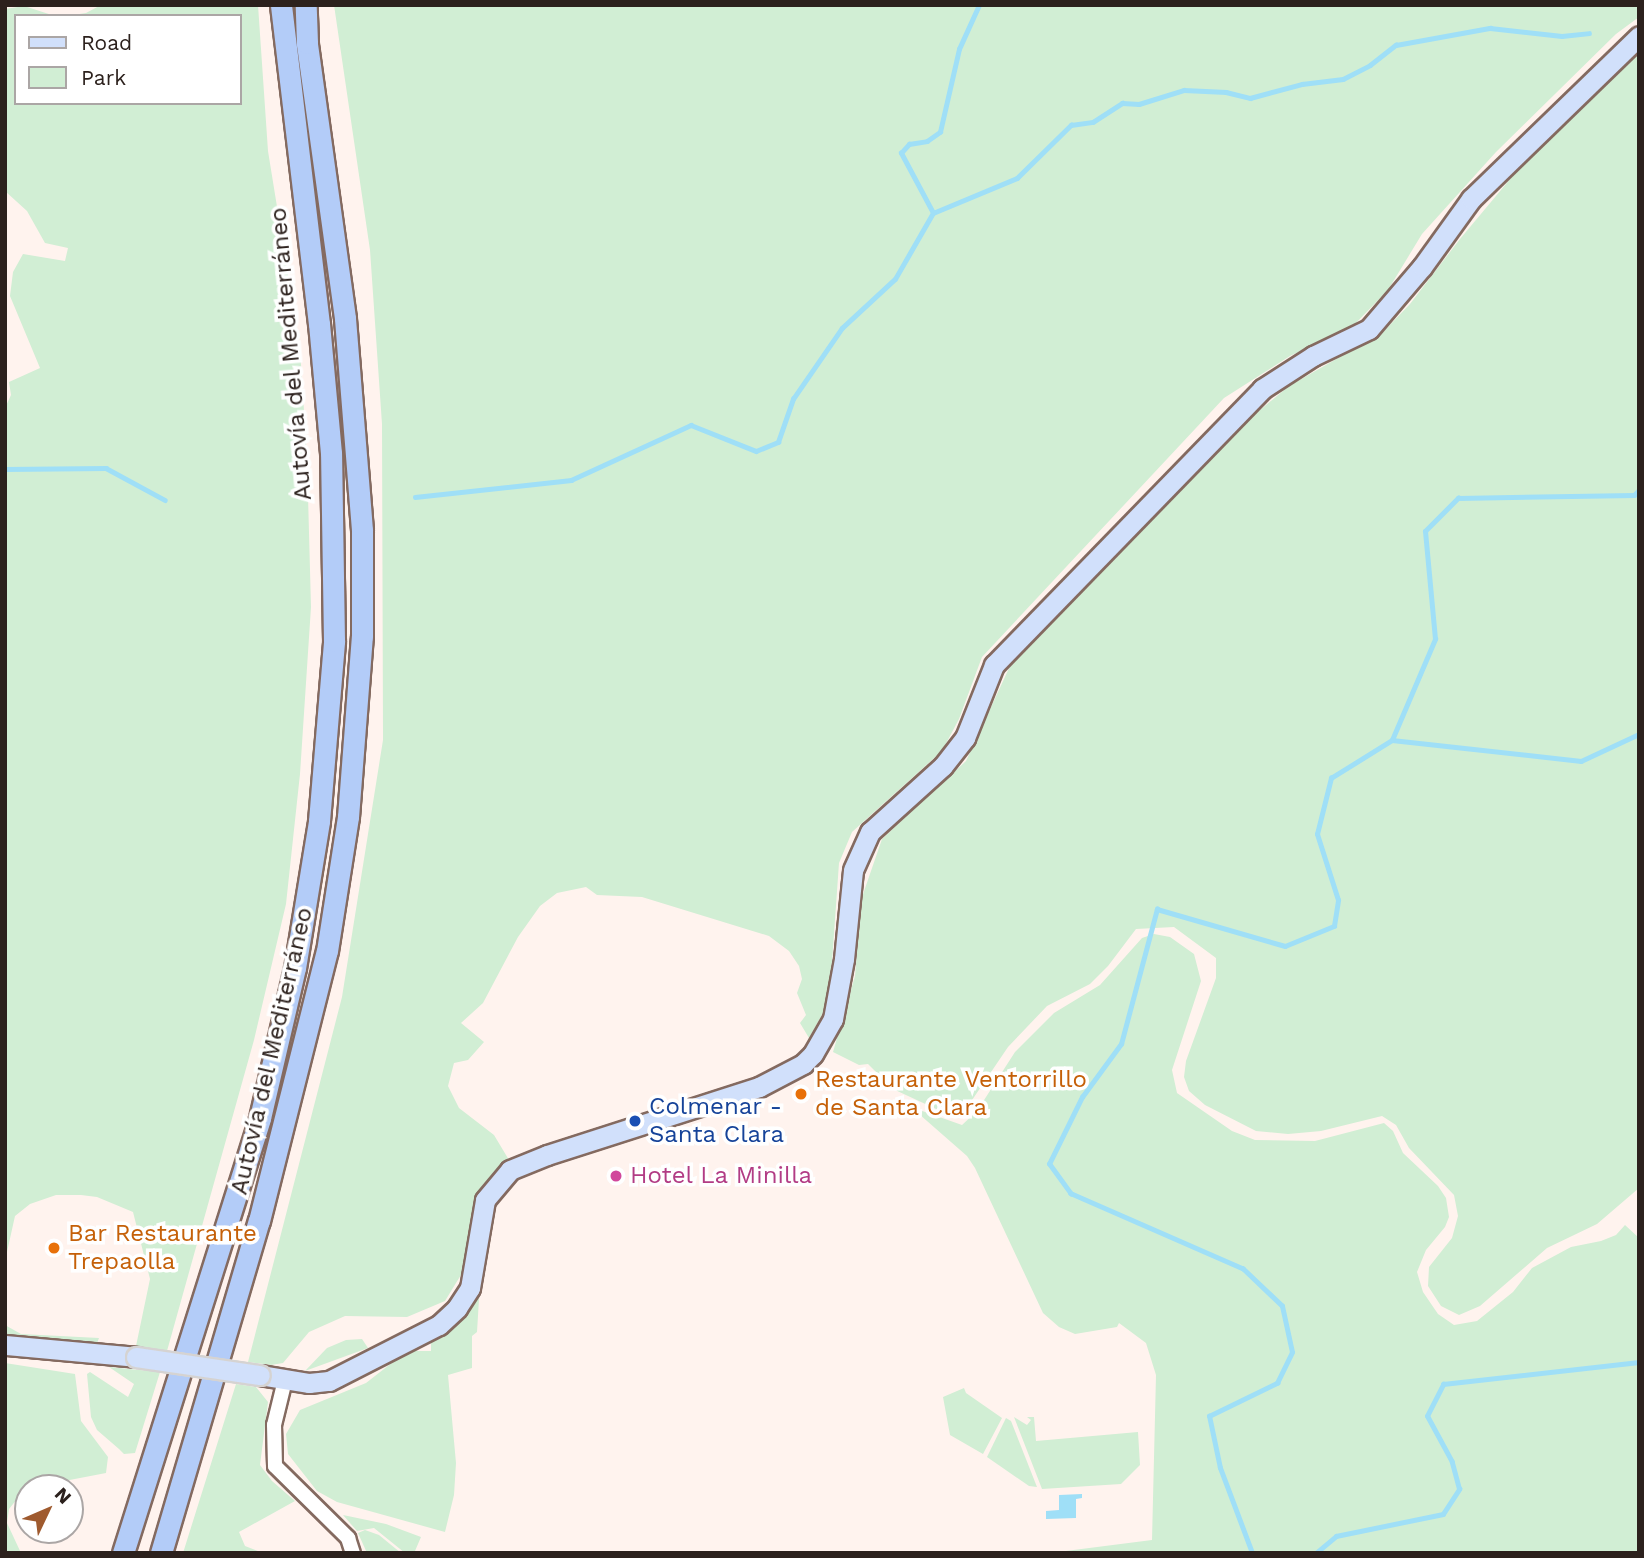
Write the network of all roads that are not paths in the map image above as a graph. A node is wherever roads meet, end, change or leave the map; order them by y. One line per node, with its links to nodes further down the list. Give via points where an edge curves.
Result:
1 (281, 5): 6 (highway, Autovía del Mediterráneo, via 331,453 334,641 319,821 295,968 260,1118)
2 (306, 5): 7 (highway, Autovía del Mediterráneo, via 307,43 345,318 362,530 362,636 348,817 314,1005 259,1221)
3 (1639, 36): 5 (main road, via 1471,199 1369,329 1313,356 1262,389 994,666 965,738 943,766 870,832 853,870 844,959 832,1019 803,1064 759,1087 510,1170 485,1200 470,1288 439,1325 328,1381)
4 (5, 1345): 5 (main road, bridge, via 136,1357)
5 (285, 1380): 8 (street, via 274,1425 275,1466 348,1538)
6 (123, 1553)
7 (161, 1553)
8 (353, 1553)

